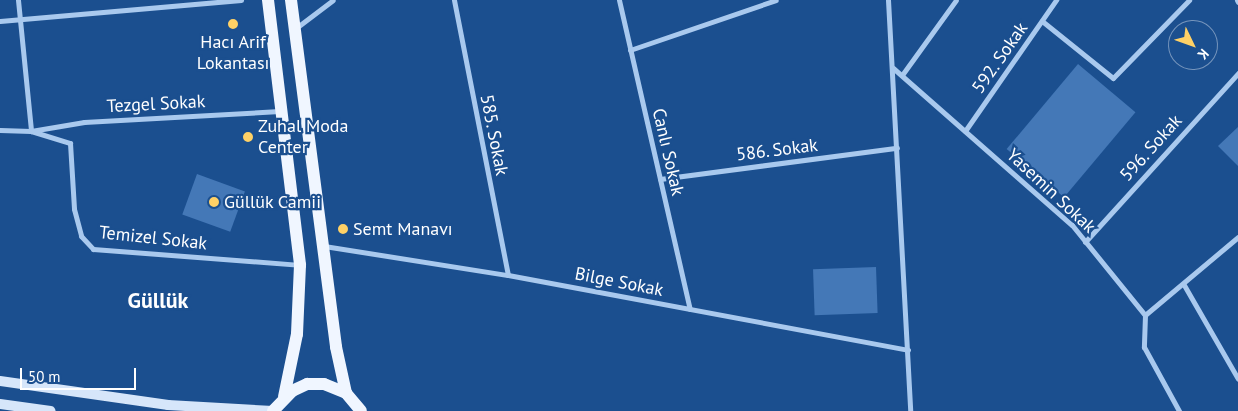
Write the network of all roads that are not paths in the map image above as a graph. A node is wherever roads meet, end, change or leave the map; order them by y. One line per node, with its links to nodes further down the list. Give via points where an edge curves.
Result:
1 (18, 0): 13 (street)
2 (241, 0): 13 (street)
3 (268, 0): 21 (main road)
4 (291, 0): 16 (main road)
5 (333, 0): 16 (street)
6 (454, 0): 31 (street, 585. Sokak)
7 (618, 0): 17 (street, Canlı Sokak)
8 (776, 0): 17 (street)
9 (888, 0): 18 (street)
10 (956, 0): 20 (street)
11 (1056, 0): 15 (street, 592. Sokak)
12 (1189, 0): 15 (street, via 1113,78)
13 (20, 19): 14 (street); 23 (street)
14 (0, 21)
15 (1042, 21): 24 (street, 592. Sokak)
16 (295, 29): 29 (main road)
17 (630, 50): 26 (street, Canlı Sokak)
18 (893, 68): 20 (street, Yasemin Sokak); 25 (street)
19 (1238, 73): 28 (street, 596. Sokak)
20 (902, 75): 24 (street, Yasemin Sokak)
21 (283, 111): 23 (street, Tezgel Sokak, via 84,122); 30 (main road)
22 (0, 130): 23 (street)
23 (31, 131): 30 (street, Temizel Sokak, via 70,143 74,209 80,236 93,249)
24 (965, 131): 28 (street, Yasemin Sokak, via 1072,225)
25 (898, 148): 26 (street, 586. Sokak); 35 (street)
26 (660, 179): 33 (street, Canlı Sokak)
27 (1238, 237): 32 (street)
28 (1085, 242): 34 (street, Yasemin Sokak)
29 (324, 246): 31 (street, Bilge Sokak); 38 (main road, via 340,378)
30 (300, 265): 39 (main road, via 297,334)
31 (508, 275): 33 (street, Bilge Sokak)
32 (1184, 285): 34 (street); 36 (street)
33 (690, 310): 35 (street, Bilge Sokak)
34 (1145, 315): 45 (street, via 1144,347)
35 (908, 350): 44 (street)
36 (1238, 378)
37 (0, 381): 42 (main road, via 168,405)
38 (346, 393): 39 (main road, via 324,384 307,384); 43 (main road)
39 (284, 397): 42 (main road)
40 (0, 404): 41 (main road)
41 (51, 411)
42 (273, 411)
43 (361, 411)
44 (910, 411)
45 (1179, 411)

